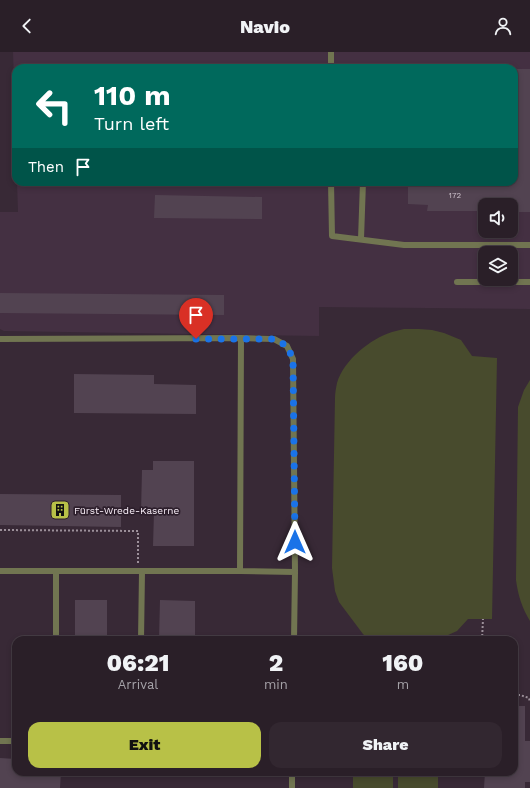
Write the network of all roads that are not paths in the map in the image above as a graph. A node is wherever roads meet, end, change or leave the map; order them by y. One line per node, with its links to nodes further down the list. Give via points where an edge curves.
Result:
1 (331, 52): 2 (lane)
2 (331, 64)
3 (331, 186): 5 (lane, via 332,236)
4 (363, 186): 5 (lane)
5 (361, 239): 6 (lane, via 404,245)
6 (530, 244)
7 (457, 282): 8 (lane)
8 (530, 282)
9 (241, 338): 10 (lane); 14 (lane); 15 (lane, via 274,339 287,346 293,359)
10 (0, 339)
11 (0, 571): 12 (lane)
12 (56, 572): 13 (lane); 16 (lane)
13 (140, 572): 14 (lane); 17 (lane)
14 (240, 572): 15 (lane)
15 (295, 572): 18 (lane)
16 (56, 636)
17 (141, 636)
18 (294, 636)
19 (0, 741): 20 (lane)
20 (12, 742)
21 (292, 776): 22 (lane)
22 (292, 788)

